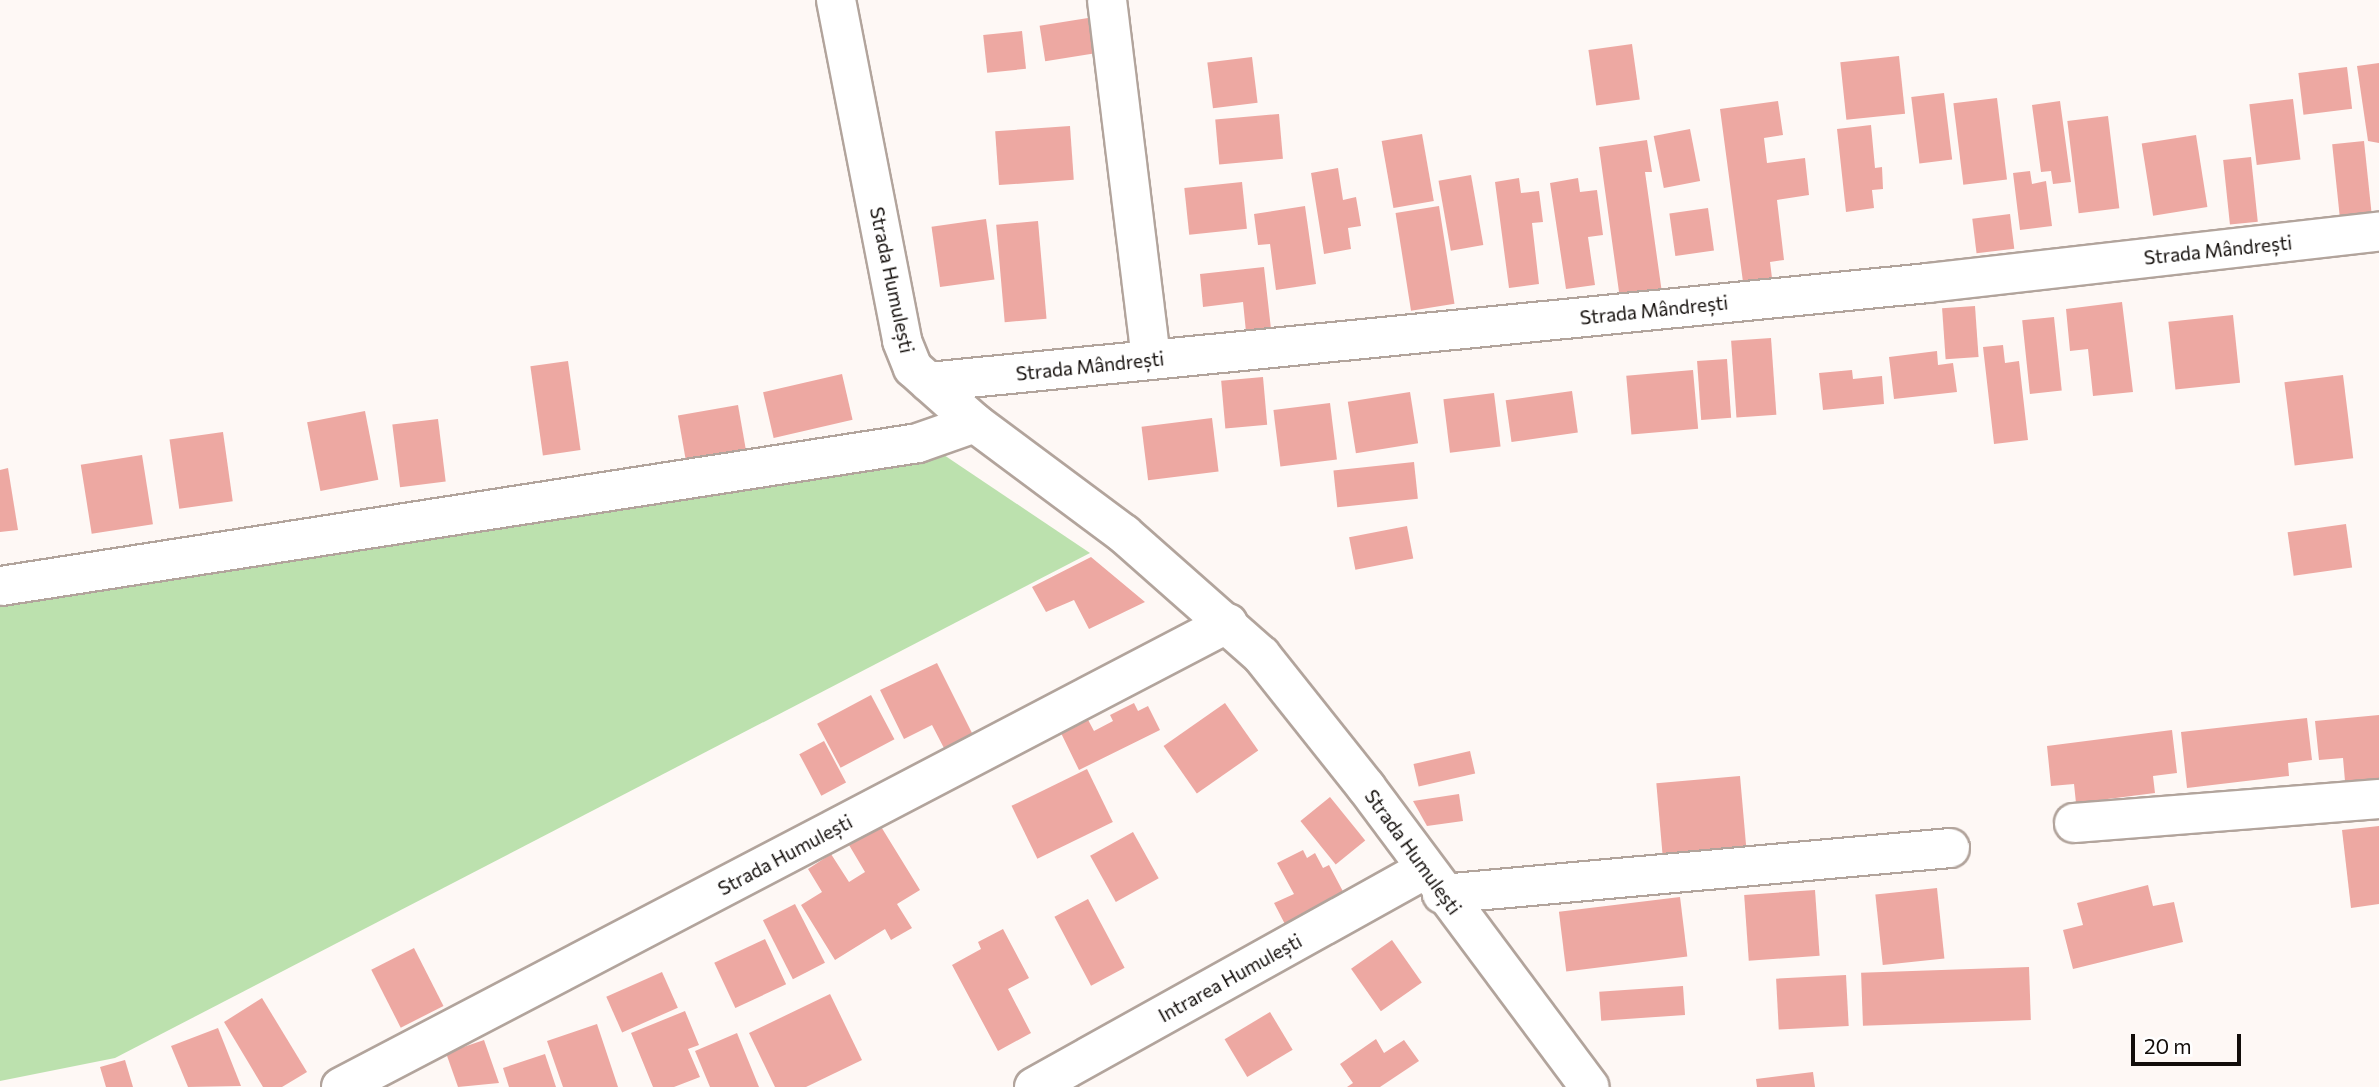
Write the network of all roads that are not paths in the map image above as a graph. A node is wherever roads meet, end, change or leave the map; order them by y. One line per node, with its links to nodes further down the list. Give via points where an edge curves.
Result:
1 (836, 0): 5 (street, Strada Humulești, via 902,341 907,358)
2 (1107, 0): 4 (street)
3 (2379, 232): 4 (street, Strada Mândrești, via 1928,283)
4 (1151, 359): 5 (street, Strada Mândrești)
5 (929, 382): 6 (street, Strada Humulești)
6 (975, 423): 7 (street, via 918,443); 8 (street, Strada Humulești, via 1124,534)
7 (1, 586)
8 (1228, 622): 12 (street, Strada Humulești, via 1287,686); 13 (street, Strada Humulești)
9 (2379, 799): 10 (street)
10 (2074, 823)
11 (1950, 848): 12 (street)
12 (1434, 881): 14 (street, Intrarea Humulești); 15 (street, Strada Humulești)
13 (341, 1087)
14 (1034, 1087)
15 (1590, 1087)

